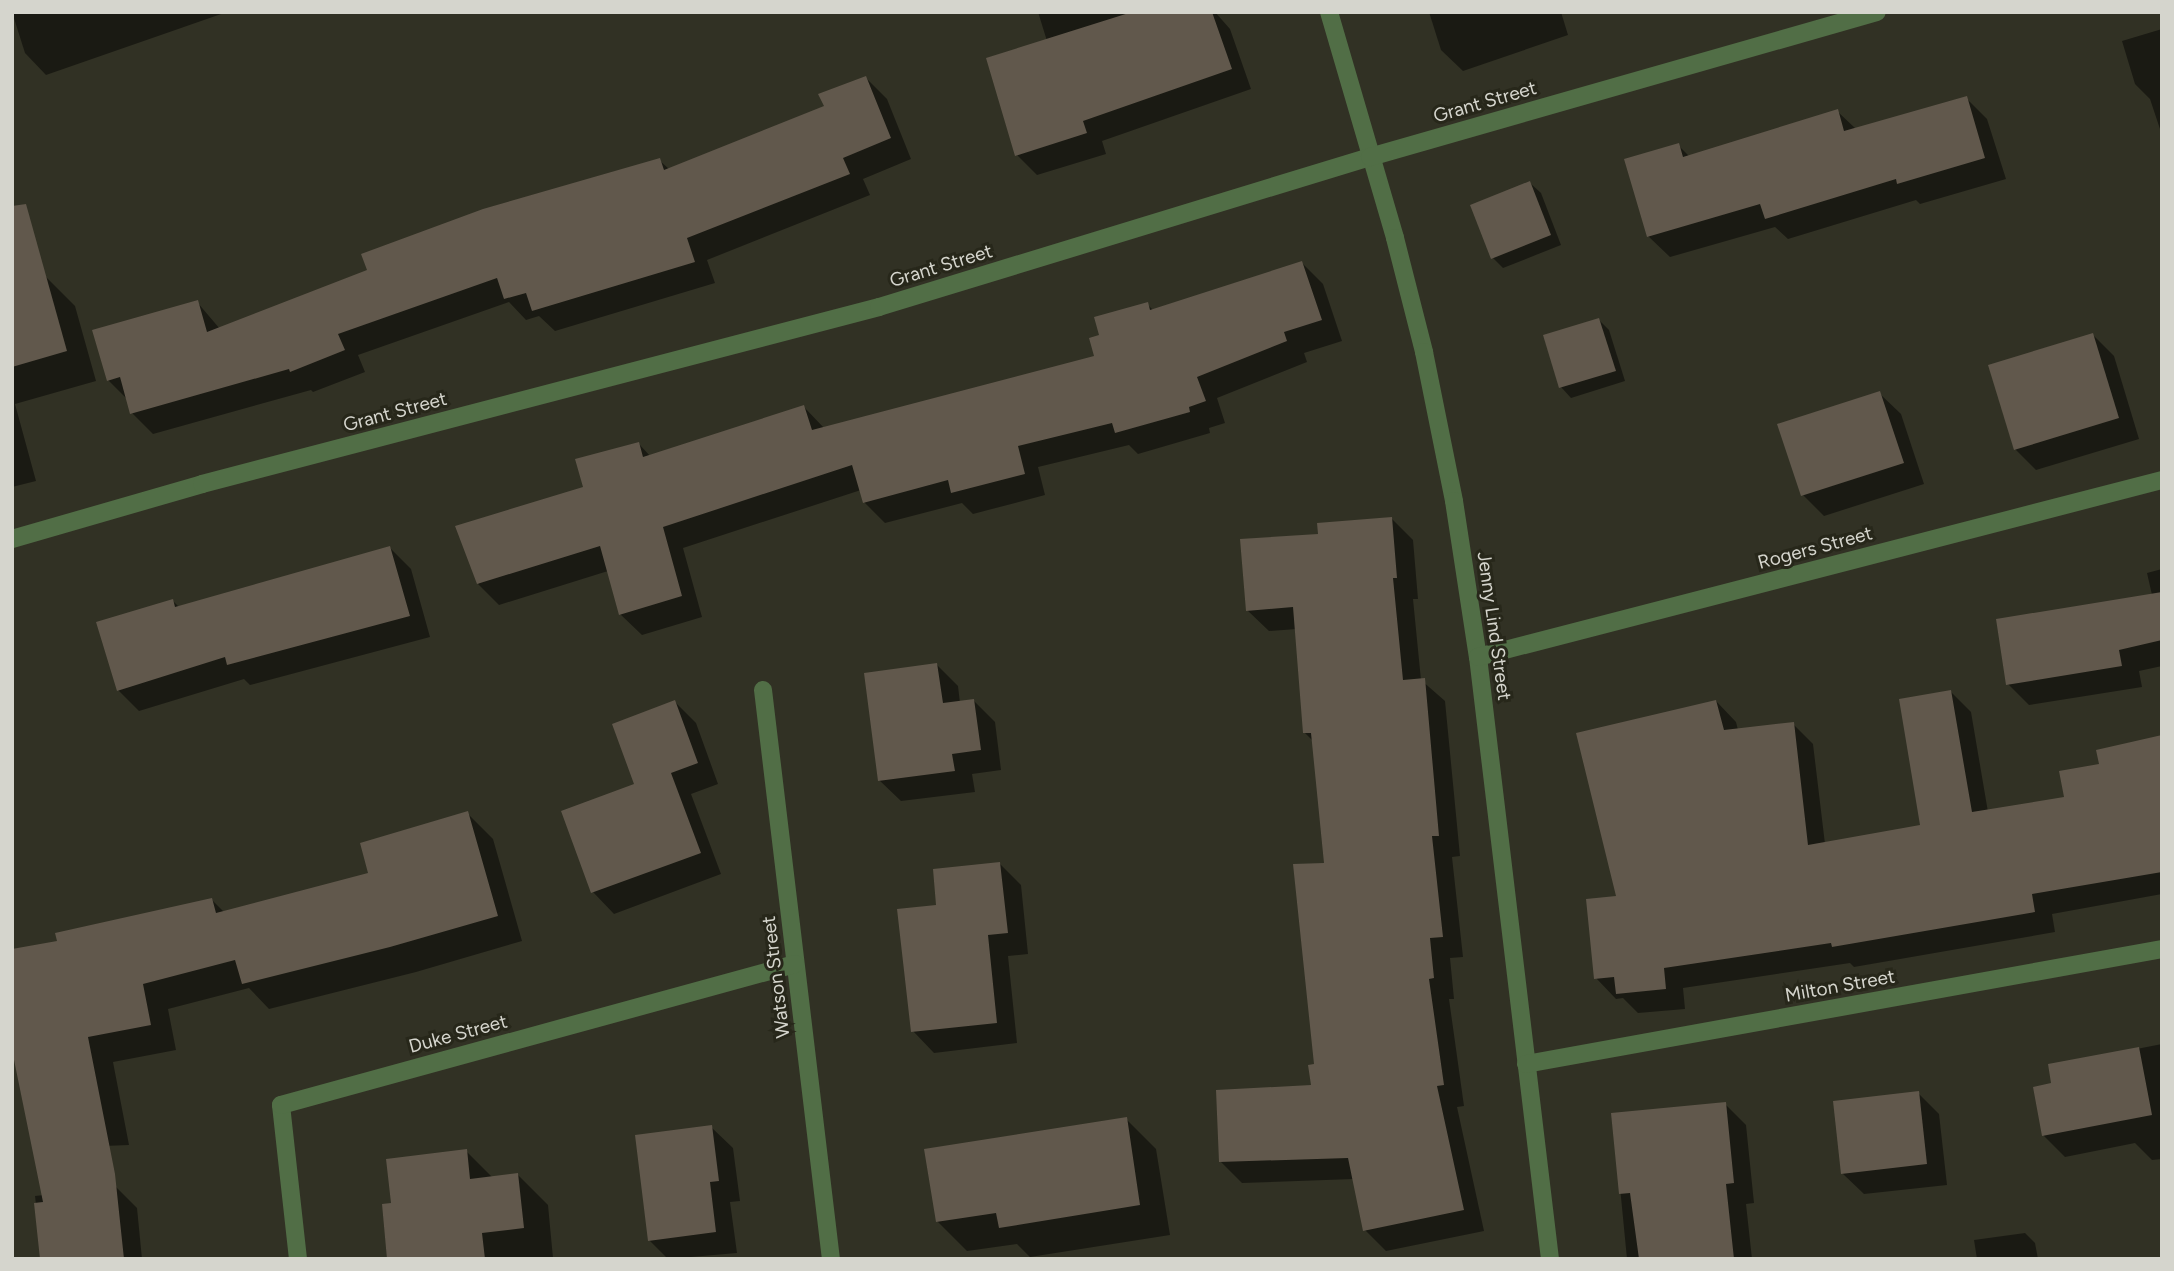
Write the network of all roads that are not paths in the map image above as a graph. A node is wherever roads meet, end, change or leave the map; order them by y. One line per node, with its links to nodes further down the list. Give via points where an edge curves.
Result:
1 (1329, 12): 3 (street, Jenny Lind Street)
2 (1877, 12): 3 (street, Grant Street)
3 (1370, 157): 5 (street, Grant Street, via 879,307 202,484); 6 (street, Jenny Lind Street, via 1424,352 1454,501)
4 (2162, 480): 6 (street, Rogers Street)
5 (12, 539)
6 (1478, 657): 10 (street, Jenny Lind Street)
7 (763, 690): 9 (street, Watson Street)
8 (2162, 949): 10 (street, Milton Street)
9 (795, 964): 11 (street, Duke Street, via 281,1105); 12 (street, Watson Street)
10 (1526, 1064): 13 (street, Jenny Lind Street)
11 (298, 1259)
12 (831, 1259)
13 (1550, 1259)

